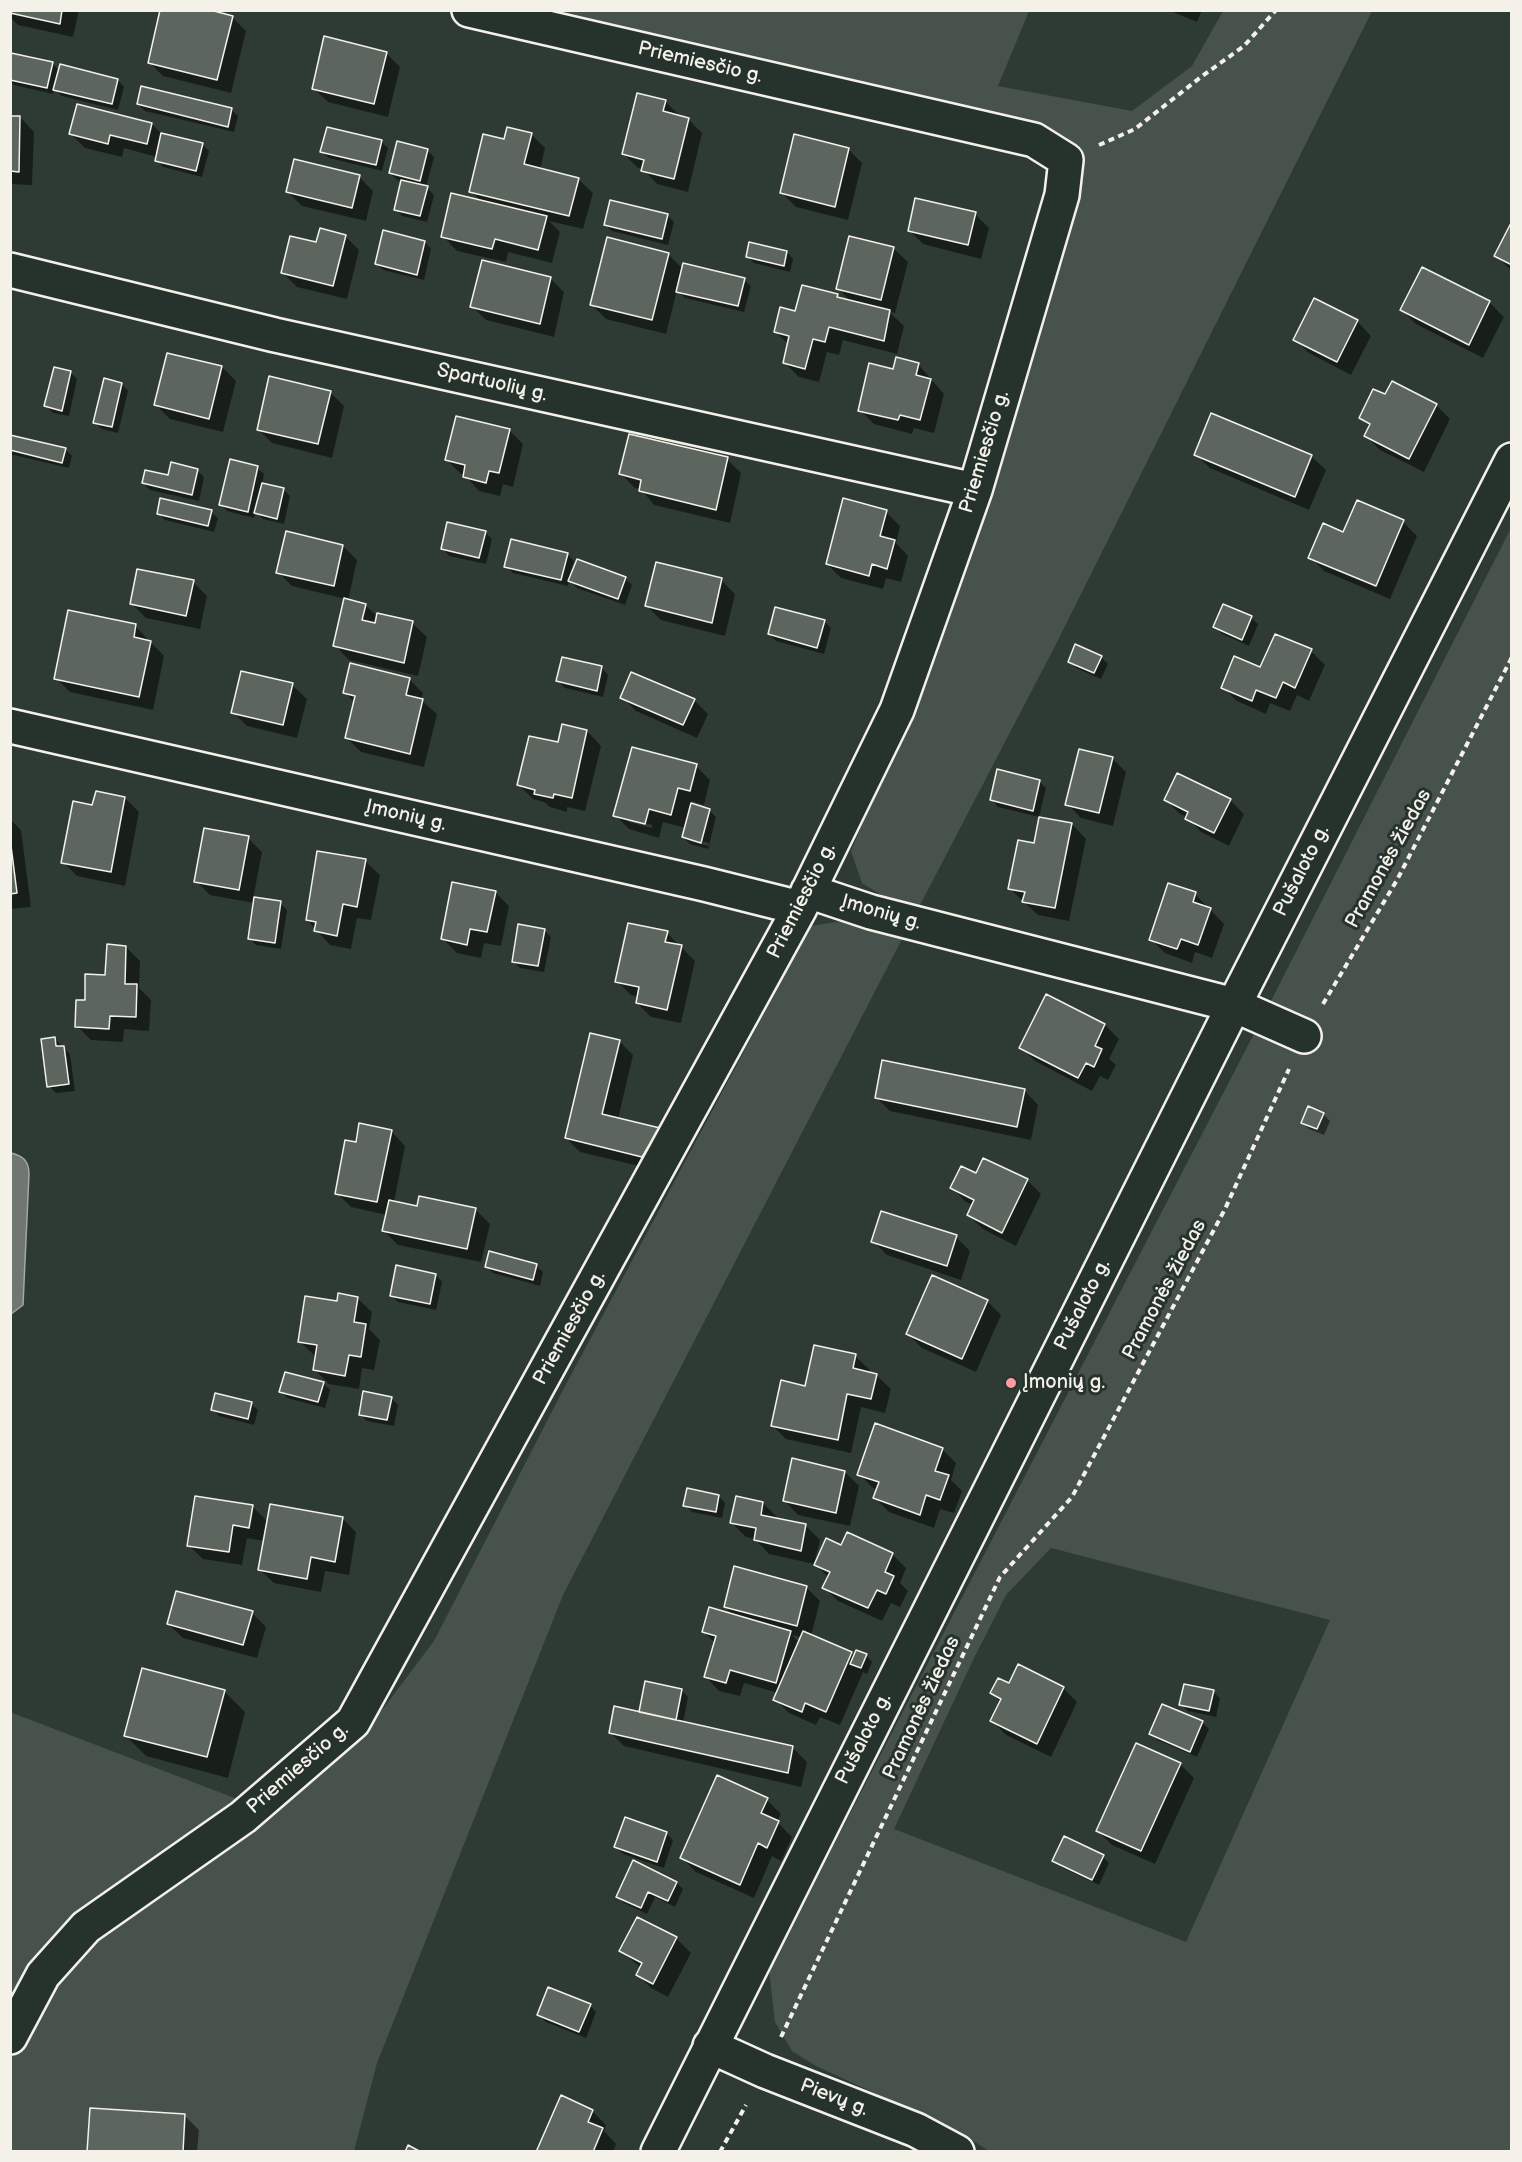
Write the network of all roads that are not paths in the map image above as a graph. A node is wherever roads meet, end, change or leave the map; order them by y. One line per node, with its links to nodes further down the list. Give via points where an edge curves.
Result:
1 (469, 10): 4 (street, Priemiesčio g., via 1034,140 1066,160 1062,195)
2 (10, 270): 4 (street, Spartuolių g., via 275,335)
3 (1512, 460): 7 (street, Pušaloto g.)
4 (975, 490): 6 (street, Priemiesčio g., via 897,710)
5 (10, 726): 6 (street, Įmonių g., via 693,881)
6 (804, 899): 7 (street, Įmonių g., via 870,912); 9 (street, Priemiesčio g., via 353,1722 243,1817 86,1927 43,1975)
7 (1234, 1005): 8 (street, Įmonių g.); 10 (street, Pušaloto g.)
8 (1304, 1036)
9 (10, 2037)
10 (710, 2046): 11 (street, Pušaloto g.); 12 (street, Pievų g., via 916,2130)
11 (658, 2151)
12 (957, 2151)

